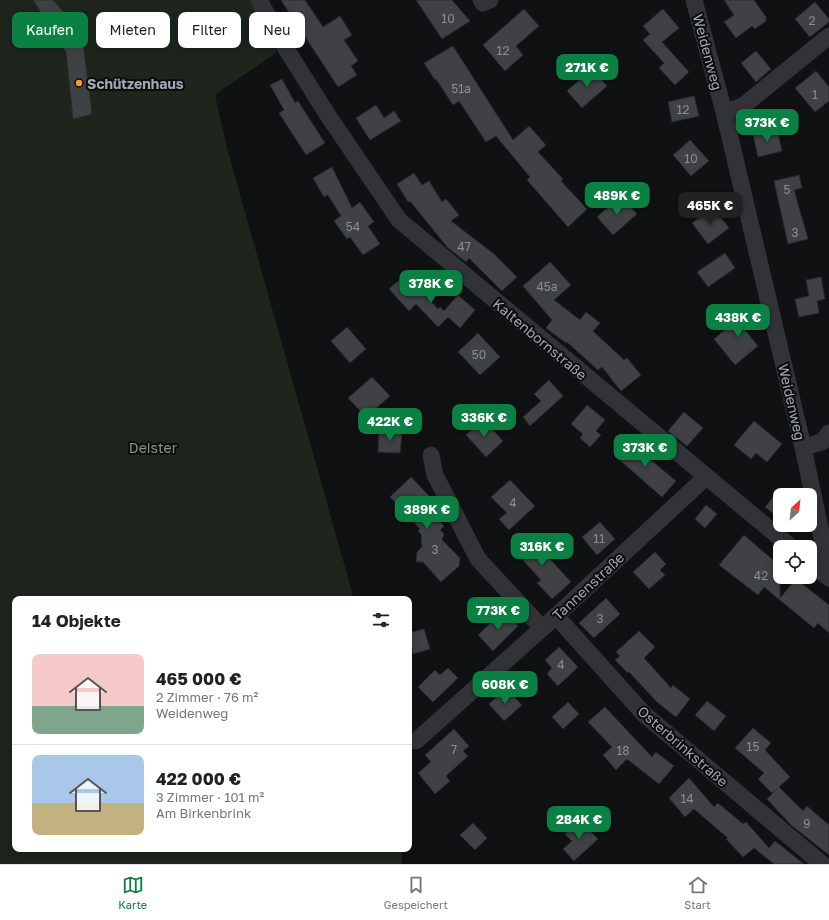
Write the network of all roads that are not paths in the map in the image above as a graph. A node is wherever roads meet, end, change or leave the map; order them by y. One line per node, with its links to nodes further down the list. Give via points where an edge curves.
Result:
1 (259, 0): 10 (street, Kaltenbornstraße, via 327,114 399,220)
2 (481, 0): 3 (street, via 483,3)
3 (490, 0)
4 (694, 0): 6 (street, Weidenweg)
5 (829, 36): 6 (street, via 743,106)
6 (724, 112): 8 (street, Weidenweg)
7 (829, 433): 8 (street, via 822,442)
8 (803, 447): 12 (street, Weidenweg, via 826,557)
9 (431, 455): 14 (street, via 435,475 478,559)
10 (706, 477): 11 (street, Kaltenbornstraße); 13 (street, Tannenstraße)
11 (782, 540)
12 (818, 570)
13 (556, 616): 14 (street, Tannenstraße); 16 (street, Osterbrinkstraße, via 644,714)
14 (542, 628): 15 (street, Tannenstraße)
15 (416, 741)
16 (822, 864)

